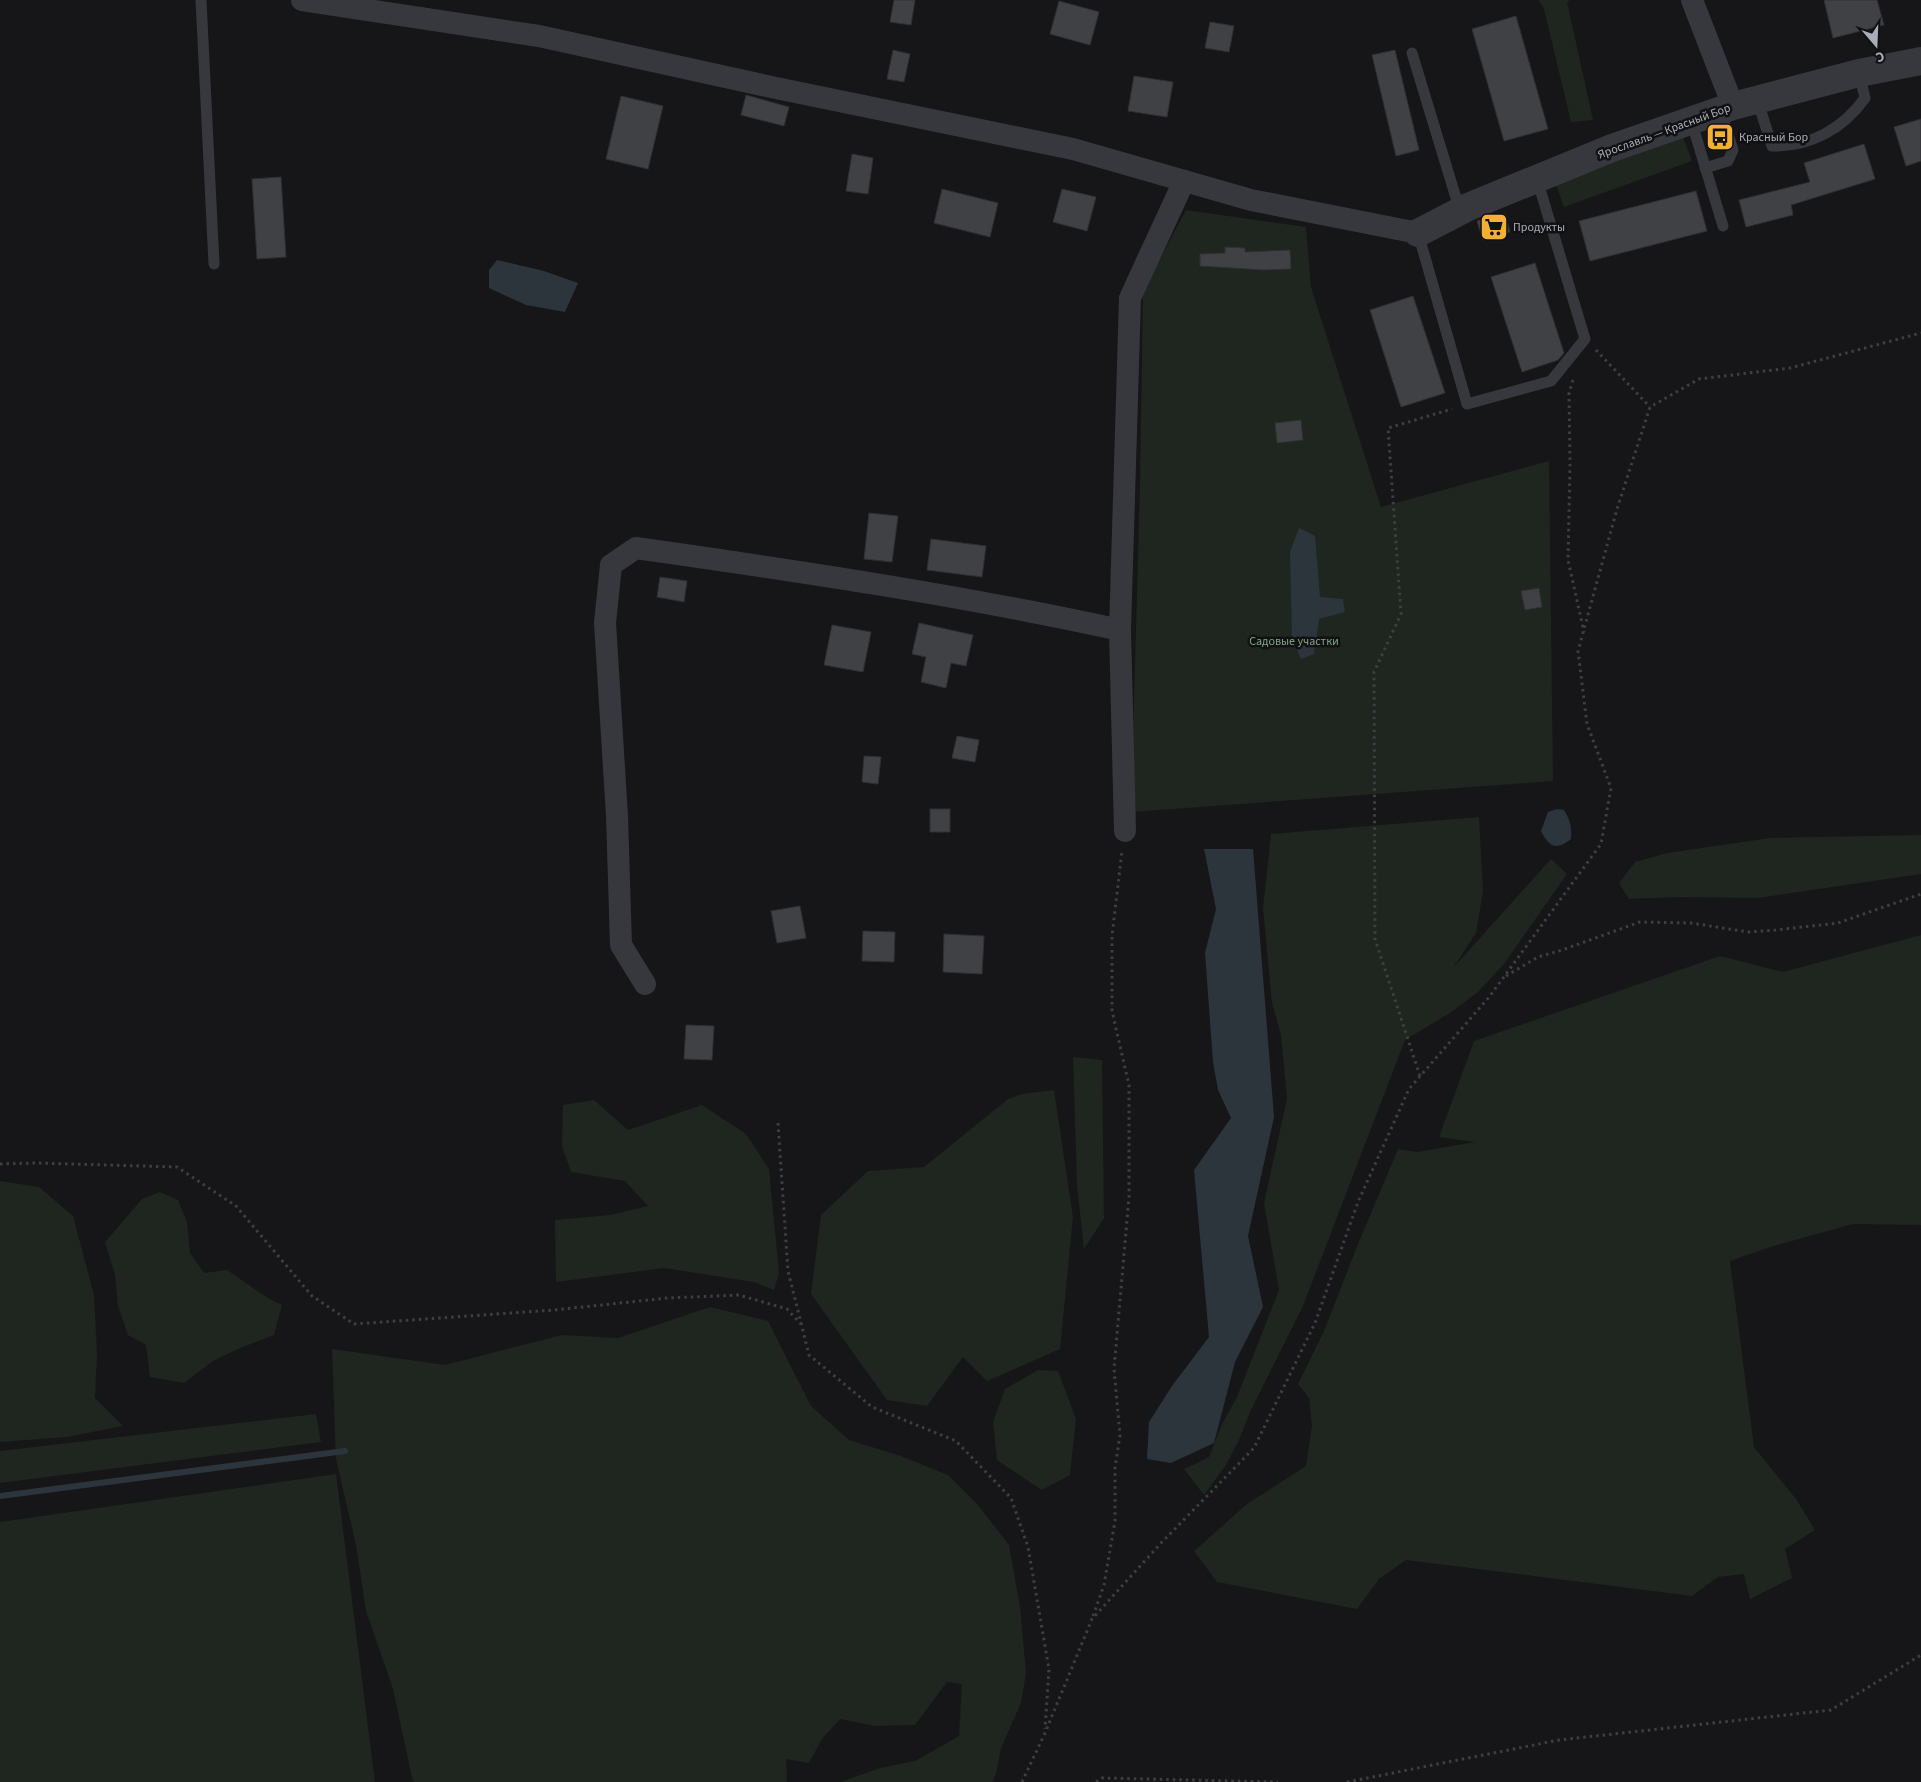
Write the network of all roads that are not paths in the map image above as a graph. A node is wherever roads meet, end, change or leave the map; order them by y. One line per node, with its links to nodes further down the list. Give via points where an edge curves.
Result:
1 (201, 0): 15 (lane)
2 (302, 0): 11 (street, via 539,36 1073,149)
3 (1692, 0): 7 (street)
4 (1412, 53): 12 (lane)
5 (1921, 60): 6 (street, Ярославль — Красный Бор)
6 (1859, 73): 7 (street, Ярославль — Красный Бор); 7 (lane, via 1865,98 1854,113 1821,137 1790,146 1772,146)
7 (1737, 105): 8 (street, Ярославль — Красный Бор); 9 (lane, via 1733,150 1728,161)
8 (1691, 120): 9 (lane); 10 (street, Ярославль — Красный Бор)
9 (1705, 168): 13 (lane)
10 (1537, 178): 12 (street, Ярославль — Красный Бор); 14 (lane, via 1585,339 1551,381 1467,404)
11 (1184, 181): 14 (street, via 1251,200); 16 (street, via 1130,298)
12 (1460, 211): 14 (street, Ярославль — Красный Бор)
13 (1723, 226)
14 (1418, 234)
15 (214, 264)
16 (1120, 630): 17 (street); 18 (street, via 1033,611 636,548 611,565 604,623 617,816 621,946)
17 (1125, 831)
18 (645, 984)

